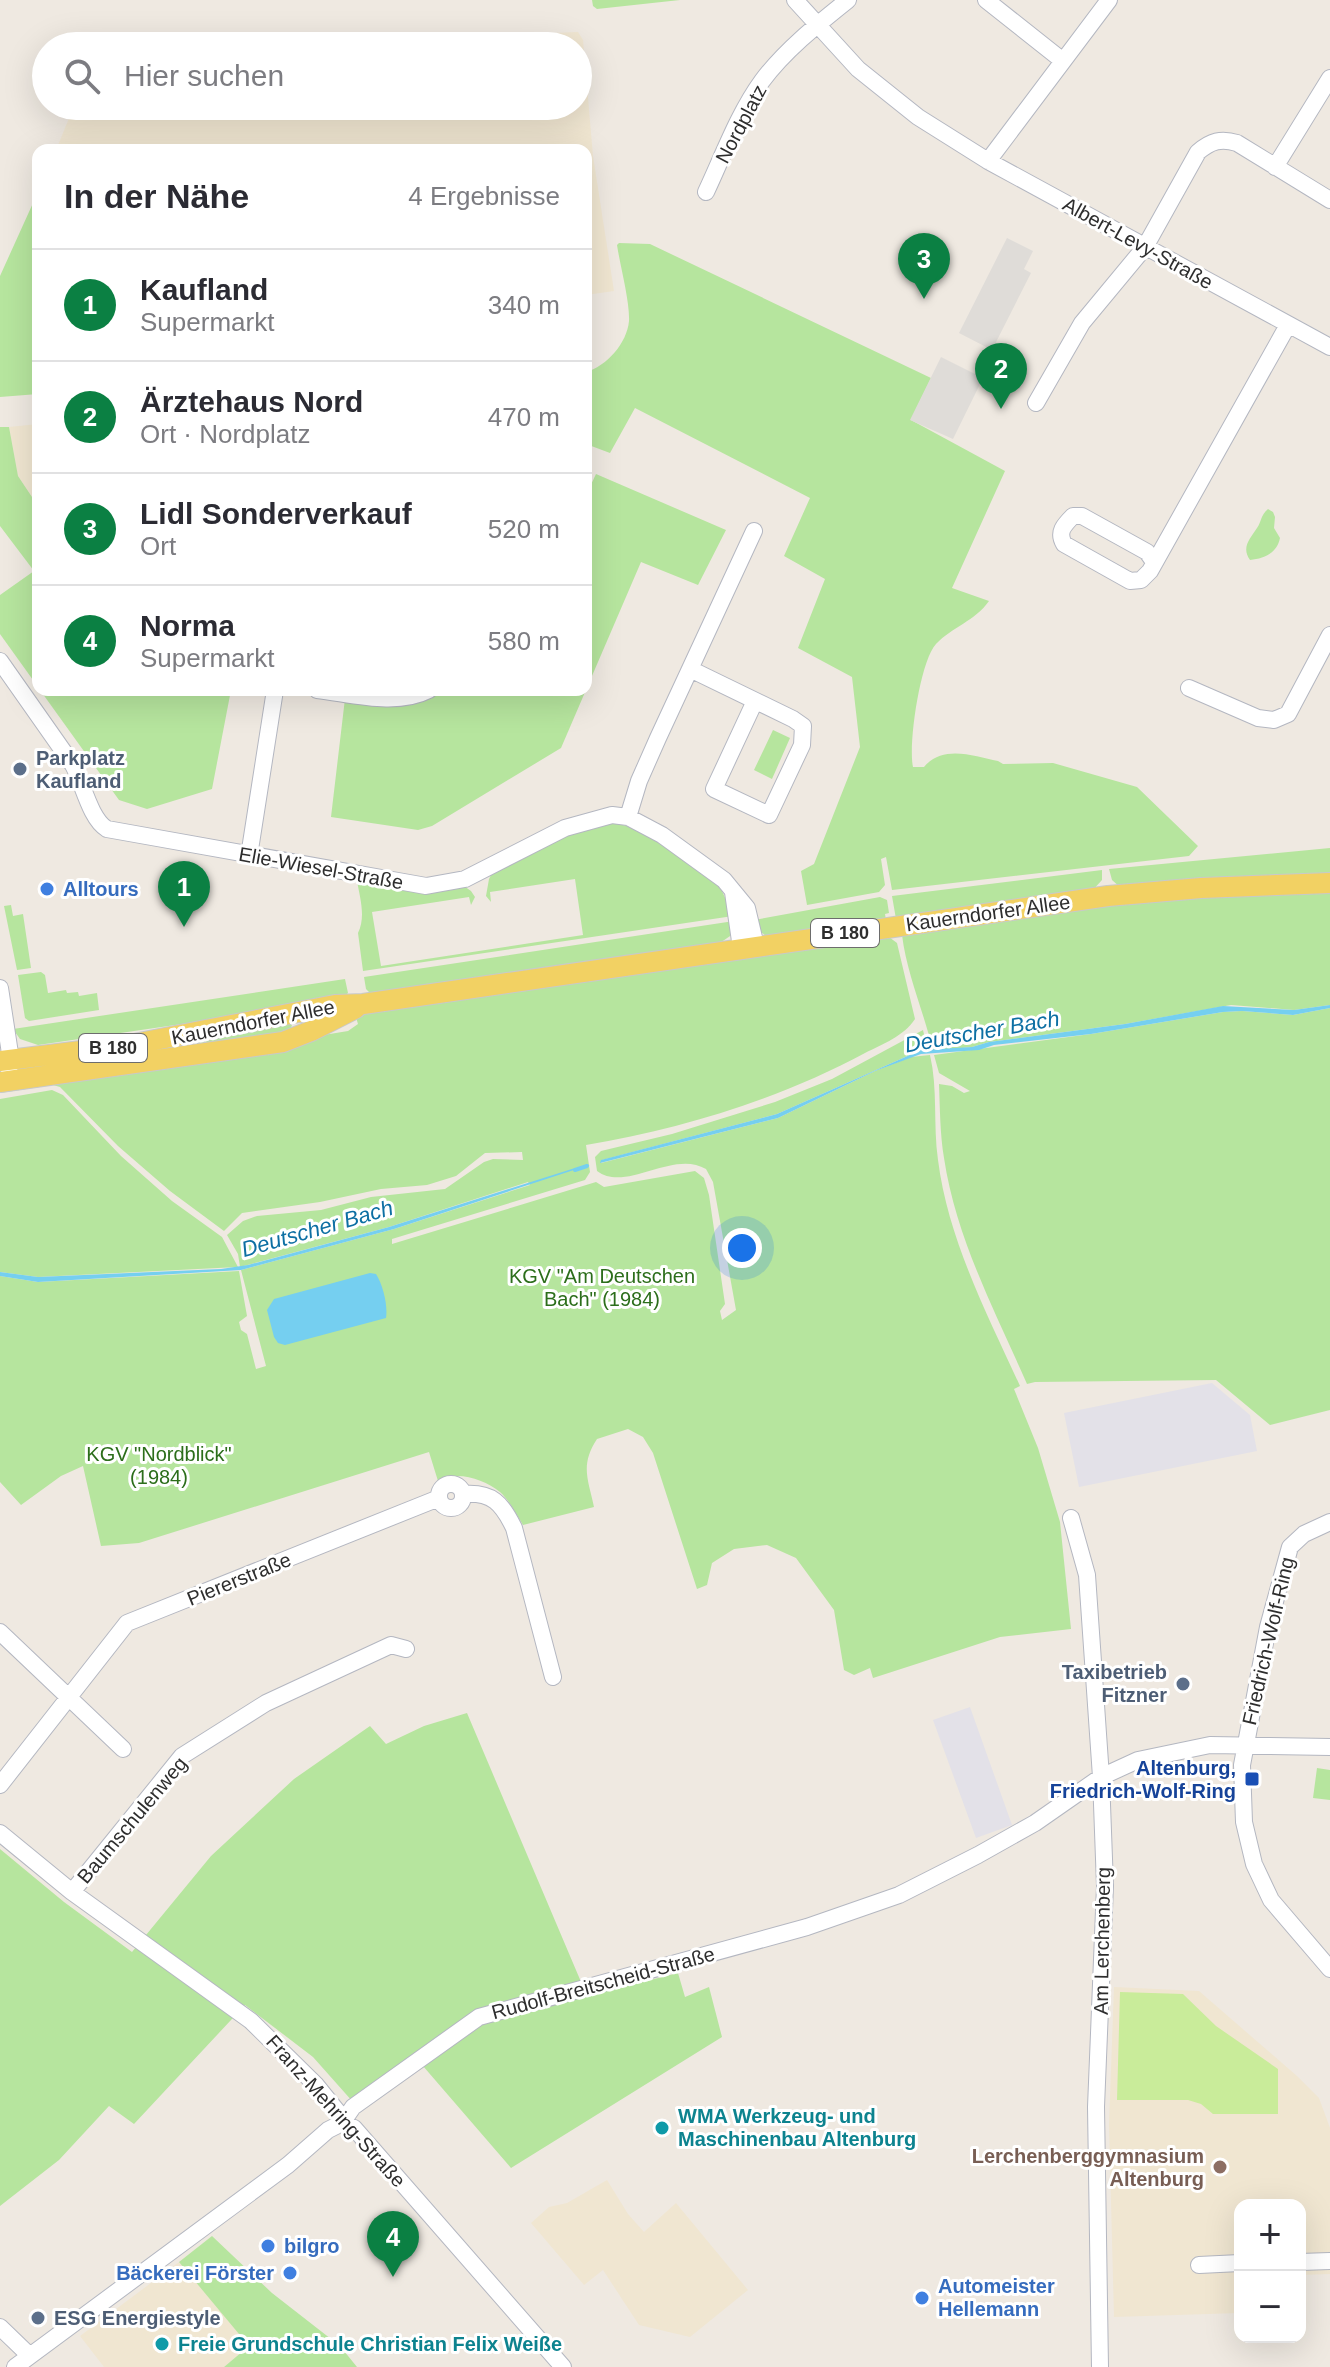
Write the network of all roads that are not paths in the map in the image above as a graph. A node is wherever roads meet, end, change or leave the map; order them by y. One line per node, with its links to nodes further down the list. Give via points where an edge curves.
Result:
1 (795, 0): 5 (street, Albert-Levy-Straße)
2 (848, 0): 5 (street)
3 (986, 0): 6 (street)
4 (1109, 0): 6 (street)
5 (817, 26): 8 (street, Albert-Levy-Straße, via 858,69 906,107); 10 (street, Nordplatz, via 761,82)
6 (1063, 61): 8 (street)
7 (1330, 78): 9 (street)
8 (988, 161): 12 (street, Albert-Levy-Straße)
9 (1275, 167): 11 (street); 12 (street, via 1237,143 1210,142 1198,152)
10 (706, 192)
11 (1330, 200)
12 (1145, 247): 13 (street, Albert-Levy-Straße); 15 (street, via 1082,323)
13 (1288, 325): 14 (street, Albert-Levy-Straße); 17 (street)
14 (1330, 347)
15 (1036, 403)
16 (754, 531): 20 (street)
17 (1154, 562): 17 (street, via 1147,552 1082,516 1073,516 1061,530 1064,544 1130,581 1141,580)
18 (1330, 635): 21 (street, via 1288,714 1274,720)
19 (0, 661): 27 (street, Elie-Wiesel-Straße, via 73,765 99,825)
20 (690, 669): 25 (street); 26 (street)
21 (1189, 688)
22 (274, 696): 27 (street)
23 (368, 696): 24 (street)
24 (413, 696)
25 (755, 701): 25 (street, via 803,726 802,745 769,815 714,789)
26 (628, 817): 27 (street, Elie-Wiesel-Straße, via 612,815 565,828 476,874 435,886); 29 (street, via 694,855 724,880 733,891)
27 (249, 856)
28 (1330, 883): 29 (main road, Kauerndorfer Allee / B 180, via 1108,896)
29 (749, 947): 31 (main road, Kauerndorfer Allee / B 180, via 299,1012)
30 (0, 988): 31 (street)
31 (3, 1073)
32 (1071, 1518): 41 (street, Am Lerchenberg, via 1087,1575)
33 (1330, 1522): 38 (street, Friedrich-Wolf-Ring, via 1290,1547)
34 (0, 1632): 37 (street)
35 (406, 1649): 44 (street, Baumschulenweg, via 391,1645 266,1703 182,1756)
36 (553, 1677): 37 (street, Piererstraße, via 514,1528 492,1498 482,1492 464,1494 449,1484 439,1498 127,1623)
37 (67, 1698): 40 (street); 42 (street, Piererstraße)
38 (1244, 1744): 39 (street, Friedrich-Wolf-Ring); 41 (street, Rudolf-Breitscheid-Straße, via 1176,1751); 45 (street, via 1243,1810 1254,1864 1271,1900)
39 (1330, 1747)
40 (123, 1749)
41 (1101, 1777): 46 (street, Rudolf-Breitscheid-Straße, via 1035,1823 899,1895 807,1927 479,2017 353,2107); 55 (street, Am Lerchenberg, via 1105,1886 1096,2107)
42 (0, 1785)
43 (0, 1833): 44 (street, Franz-Mehring-Straße)
44 (72, 1892): 46 (street, Franz-Mehring-Straße, via 251,2021 316,2085)
45 (1330, 1969)
46 (342, 2123): 52 (street, Rudolf-Breitscheid-Straße); 54 (street, Franz-Mehring-Straße, via 354,2128)
47 (1330, 2261): 48 (street)
48 (1306, 2262)
49 (1234, 2263): 50 (street)
50 (1199, 2265)
51 (0, 2327): 52 (street)
52 (30, 2356): 53 (street, Rudolf-Breitscheid-Straße)
53 (15, 2367)
54 (563, 2367)
55 (1100, 2367)

